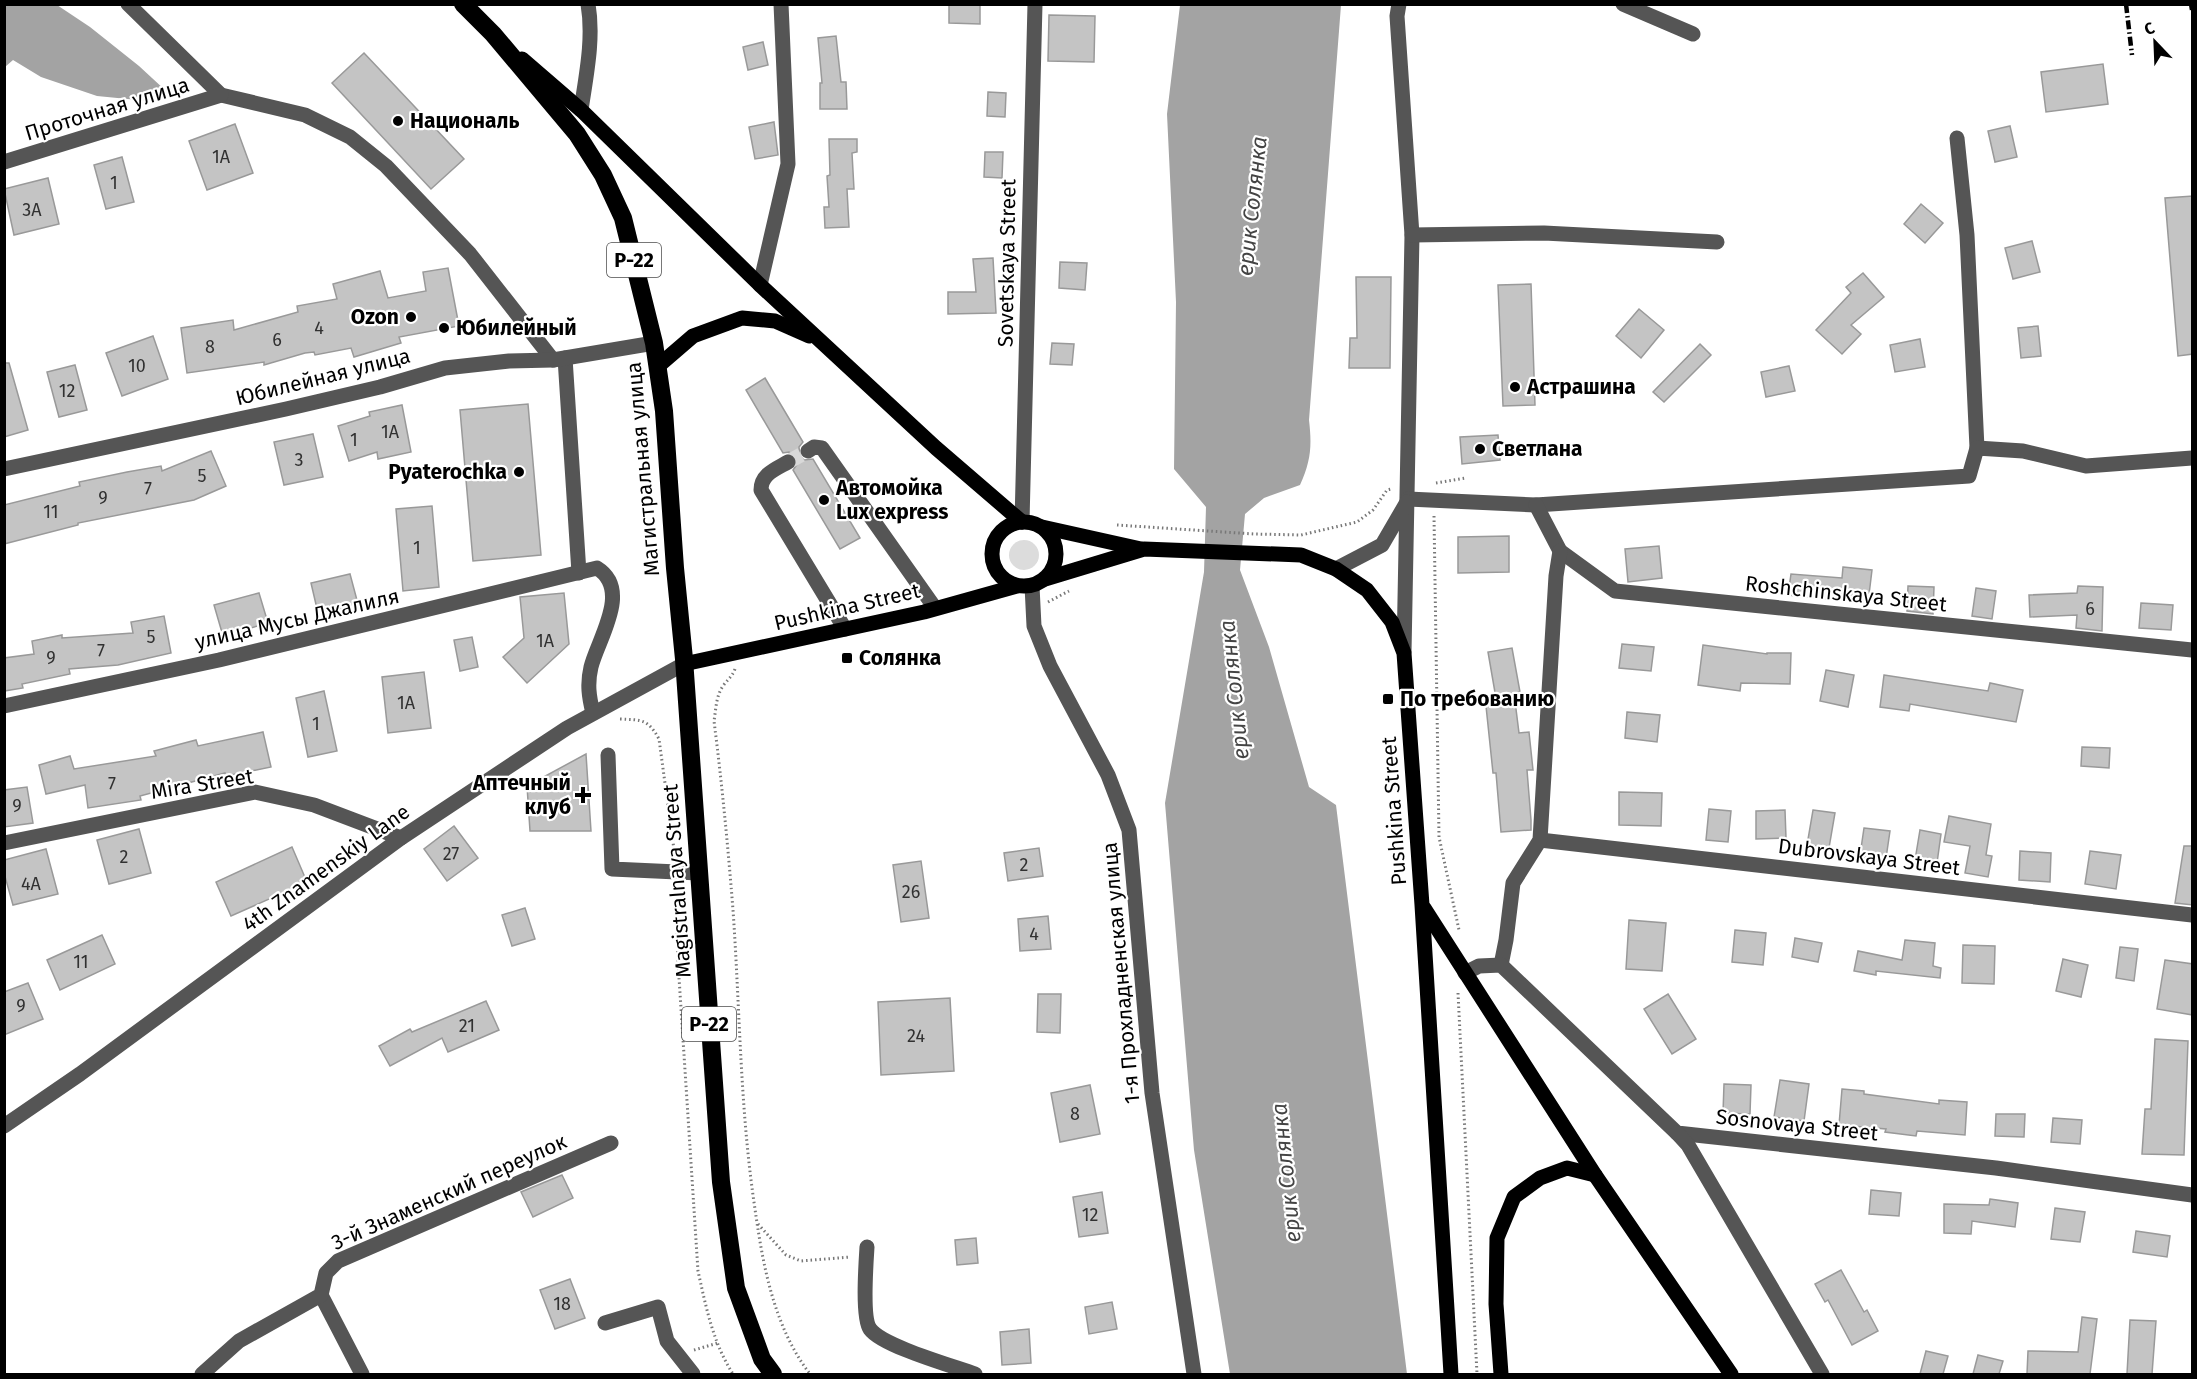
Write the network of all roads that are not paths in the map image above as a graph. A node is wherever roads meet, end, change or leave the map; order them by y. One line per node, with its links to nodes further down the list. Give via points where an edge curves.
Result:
1 (128, 4): 10 (street)
2 (464, 4): 8 (highway, Магистральная улица / Р-22)
3 (588, 4): 11 (street, via 588,64)
4 (782, 4): 16 (street, via 788,164)
5 (1035, 4): 28 (street, Sovetskaya Street)
6 (1399, 4): 14 (street)
7 (1623, 4): 9 (street)
8 (493, 34): 11 (main road); 17 (highway, Магистральная улица / Р-22, via 577,134 603,175 624,218)
9 (1693, 34)
10 (221, 95): 13 (street, Проточная улица); 19 (street, via 305,115 350,137 386,166 470,254)
11 (581, 110): 16 (main road)
12 (1957, 138): 21 (street, via 1967,235)
13 (4, 162)
14 (1412, 235): 15 (street, via 1544,233); 26 (street)
15 (1717, 242)
16 (760, 285): 18 (main road)
17 (654, 343): 19 (street, Юбилейная улица); 20 (highway, Магистральная улица / Р-22)
18 (840, 358): 20 (main road, via 802,332 775,321 742,318 693,336); 28 (main road)
19 (559, 359): 25 (street, Юбилейная улица, via 445,368 286,409); 33 (street)
20 (657, 367): 39 (highway, Магистральная улица / Р-22)
21 (1977, 448): 23 (street, via 2023,451 2086,466); 27 (street, via 1969,476)
22 (808, 451): 35 (street, via 822,448)
23 (2193, 458)
24 (788, 462): 36 (street, via 766,476 761,490)
25 (4, 469)
26 (1408, 500): 27 (street); 32 (street, via 1382,545); 38 (street)
27 (1536, 505): 31 (street, Roshchinskaya Street)
28 (1022, 522): 29 (main road); 34 (main road, via 1006,527 994,540 993,565 1002,579)
29 (1041, 527): 30 (main road); 34 (main road, via 1049,533 1056,552 1052,571)
30 (1144, 549): 32 (main road, Pushkina Street, via 1301,555); 34 (main road, Pushkina Street)
31 (1560, 551): 37 (street, Roshchinskaya Street, via 1615,591); 44 (street)
32 (1336, 569): 38 (main road, Pushkina Street, via 1367,590 1392,622)
33 (579, 573): 40 (street, улица Мусы Джалиля, via 230,657); 41 (street, улица Мусы Джалиля, via 597,568 606,574 613,593 609,622 591,666 588,690)
34 (1031, 584): 35 (main road, Pushkina Street); 64 (street, 1-я Прохладненская улица, via 1034,626 1050,666 1108,776 1129,830 1152,1093)
35 (935, 609): 36 (main road, Pushkina Street)
36 (845, 629): 39 (main road, Pushkina Street)
37 (2193, 650)
38 (1404, 653): 47 (main road, Pushkina Street)
39 (684, 664): 41 (street, 4th Znamenskiy Lane); 46 (highway, Magistralnaya Street / Р-22)
40 (4, 706)
41 (593, 713): 43 (street, 4th Znamenskiy Lane)
42 (608, 755): 46 (street, via 612,869)
43 (401, 838): 45 (street, Mira Street, via 314,805 255,792); 51 (street, 4th Znamenskiy Lane)
44 (1540, 840): 48 (street, Dubrovskaya Street); 49 (street, via 1513,883)
45 (4, 843)
46 (699, 873): 62 (highway, Magistralnaya Street / Р-22, via 721,1182 736,1288 762,1359)
47 (1422, 905): 50 (main road); 65 (main road, Pushkina Street)
48 (2193, 915)
49 (1501, 965): 50 (street); 52 (street)
50 (1461, 968): 54 (main road)
51 (4, 1126)
52 (1677, 1133): 55 (street, Sosnovaya Street, via 1996,1168); 68 (street, via 1688,1145)
53 (611, 1143): 57 (street, 3-й Знаменский переулок, via 338,1262 326,1273)
54 (1595, 1175): 66 (main road, via 1567,1168 1540,1178 1514,1197 1497,1238); 67 (main road)
55 (2193, 1195)
56 (867, 1251): 63 (street, via 869,1328 882,1340)
57 (321, 1296): 59 (street, via 239,1341); 60 (street)
58 (605, 1323): 61 (street, via 658,1307 667,1341)
59 (202, 1374)
60 (362, 1374)
61 (693, 1374)
62 (773, 1374)
63 (975, 1374)
64 (1194, 1374)
65 (1451, 1374)
66 (1501, 1374)
67 (1731, 1374)
68 (1822, 1374)

